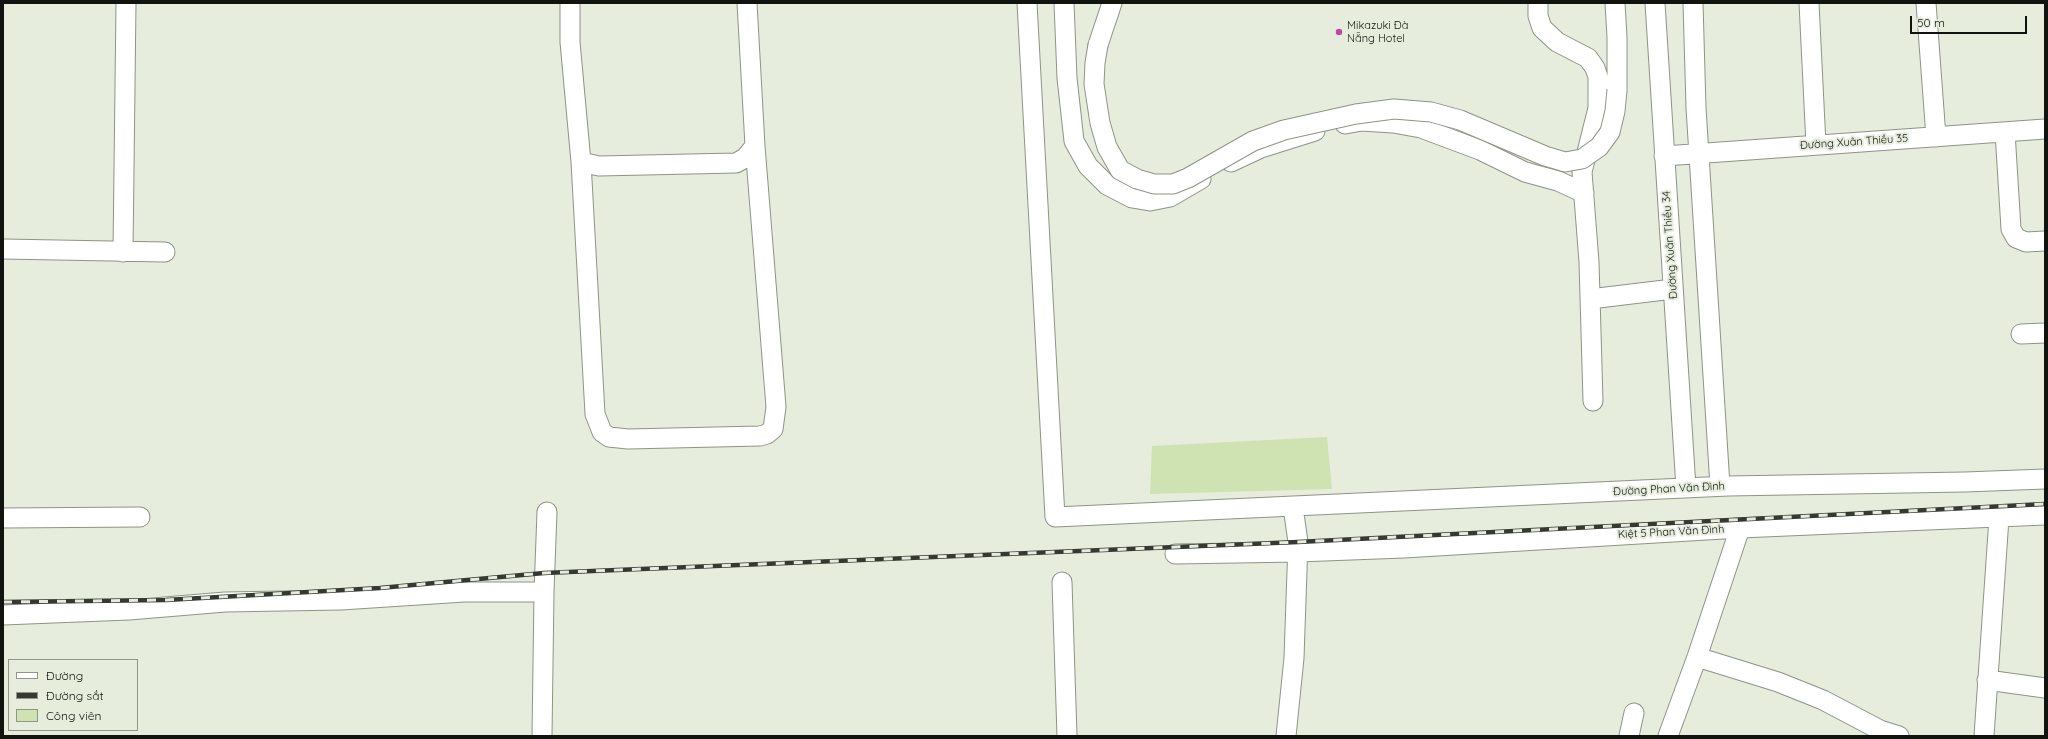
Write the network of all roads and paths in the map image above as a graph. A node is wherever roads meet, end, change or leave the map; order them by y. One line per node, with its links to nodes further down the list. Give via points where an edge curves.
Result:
1 (126, 3): 24 (street)
2 (570, 3): 20 (street, via 570,42)
3 (747, 3): 17 (street)
4 (1027, 3): 34 (street, Đường Phan Văn Đình, via 1054,517)
5 (1064, 3): 21 (street, via 1067,78 1074,141 1088,166 1107,185 1132,198 1150,201 1170,197 1236,159 1261,148 1328,127 1362,121 1421,128 1480,150 1525,172 1558,181)
6 (1112, 3): 8 (street, bridge, via 1098,45 1094,84 1100,123 1107,147 1120,170 1154,184 1173,184 1253,140 1341,117 1394,109 1431,112 1473,125 1545,156 1566,162 1582,160 1599,147 1610,132 1615,111)
7 (1538, 3): 21 (street, via 1538,16 1542,28 1557,42 1588,58 1598,77 1598,108 1582,172)
8 (1615, 3)
9 (1655, 3): 19 (street, Đường Xuân Thiều 34)
10 (1693, 3): 18 (street)
11 (1809, 3): 16 (street)
12 (1926, 3): 15 (street)
13 (2045, 129): 14 (street, Đường Xuân Thiều 35)
14 (2005, 132): 15 (street, Đường Xuân Thiều 35); 22 (street, via 2011,229 2016,238 2026,242)
15 (1936, 137): 16 (street, Đường Xuân Thiều 35)
16 (1816, 145): 18 (street, Đường Xuân Thiều 35)
17 (755, 146): 20 (street, via 745,158 736,163 599,166); 20 (street, via 776,407 772,429 760,436 628,439 609,437 602,432 595,414)
18 (1699, 153): 19 (street, Đường Xuân Thiều 35); 32 (street)
19 (1664, 156): 26 (street, Đường Xuân Thiều 34)
20 (581, 162)
21 (1584, 193): 27 (street)
22 (2045, 241)
23 (3, 249): 24 (street)
24 (123, 252): 25 (street)
25 (165, 252)
26 (1673, 289): 27 (street); 33 (street, Đường Xuân Thiều 34)
27 (1590, 299): 30 (street)
28 (2045, 333): 29 (street)
29 (2021, 334)
30 (1593, 401)
31 (2045, 479): 32 (street, Đường Phan Văn Đình)
32 (1720, 486): 33 (street, Đường Phan Văn Đình)
33 (1686, 488): 34 (street, Đường Phan Văn Đình)
34 (1294, 507): 41 (street)
35 (547, 512): 44 (street)
36 (2045, 515): 39 (street, Kiệt 5 Phan Văn Đình)
37 (140, 517): 38 (street)
38 (3, 518)
39 (1999, 518): 40 (street, Kiệt 5 Phan Văn Đình); 47 (street)
40 (1740, 528): 41 (street, Kiệt 5 Phan Văn Đình); 46 (street)
41 (1298, 552): 42 (street, Kiệt 5 Phan Văn Đình); 52 (street, via 1294,658)
42 (1175, 554)
43 (1062, 582): 51 (street)
44 (544, 592): 45 (street, via 464,592 341,600 225,602 129,610); 50 (street)
45 (3, 615)
46 (1698, 657): 54 (street); 55 (street, via 1778,682 1823,700 1880,730)
47 (1987, 680): 48 (street); 56 (street)
48 (2045, 688)
49 (1634, 713): 53 (street)
50 (542, 736)
51 (1067, 736)
52 (1286, 736)
53 (1629, 736)
54 (1668, 736)
55 (1899, 736)
56 (1984, 736)

